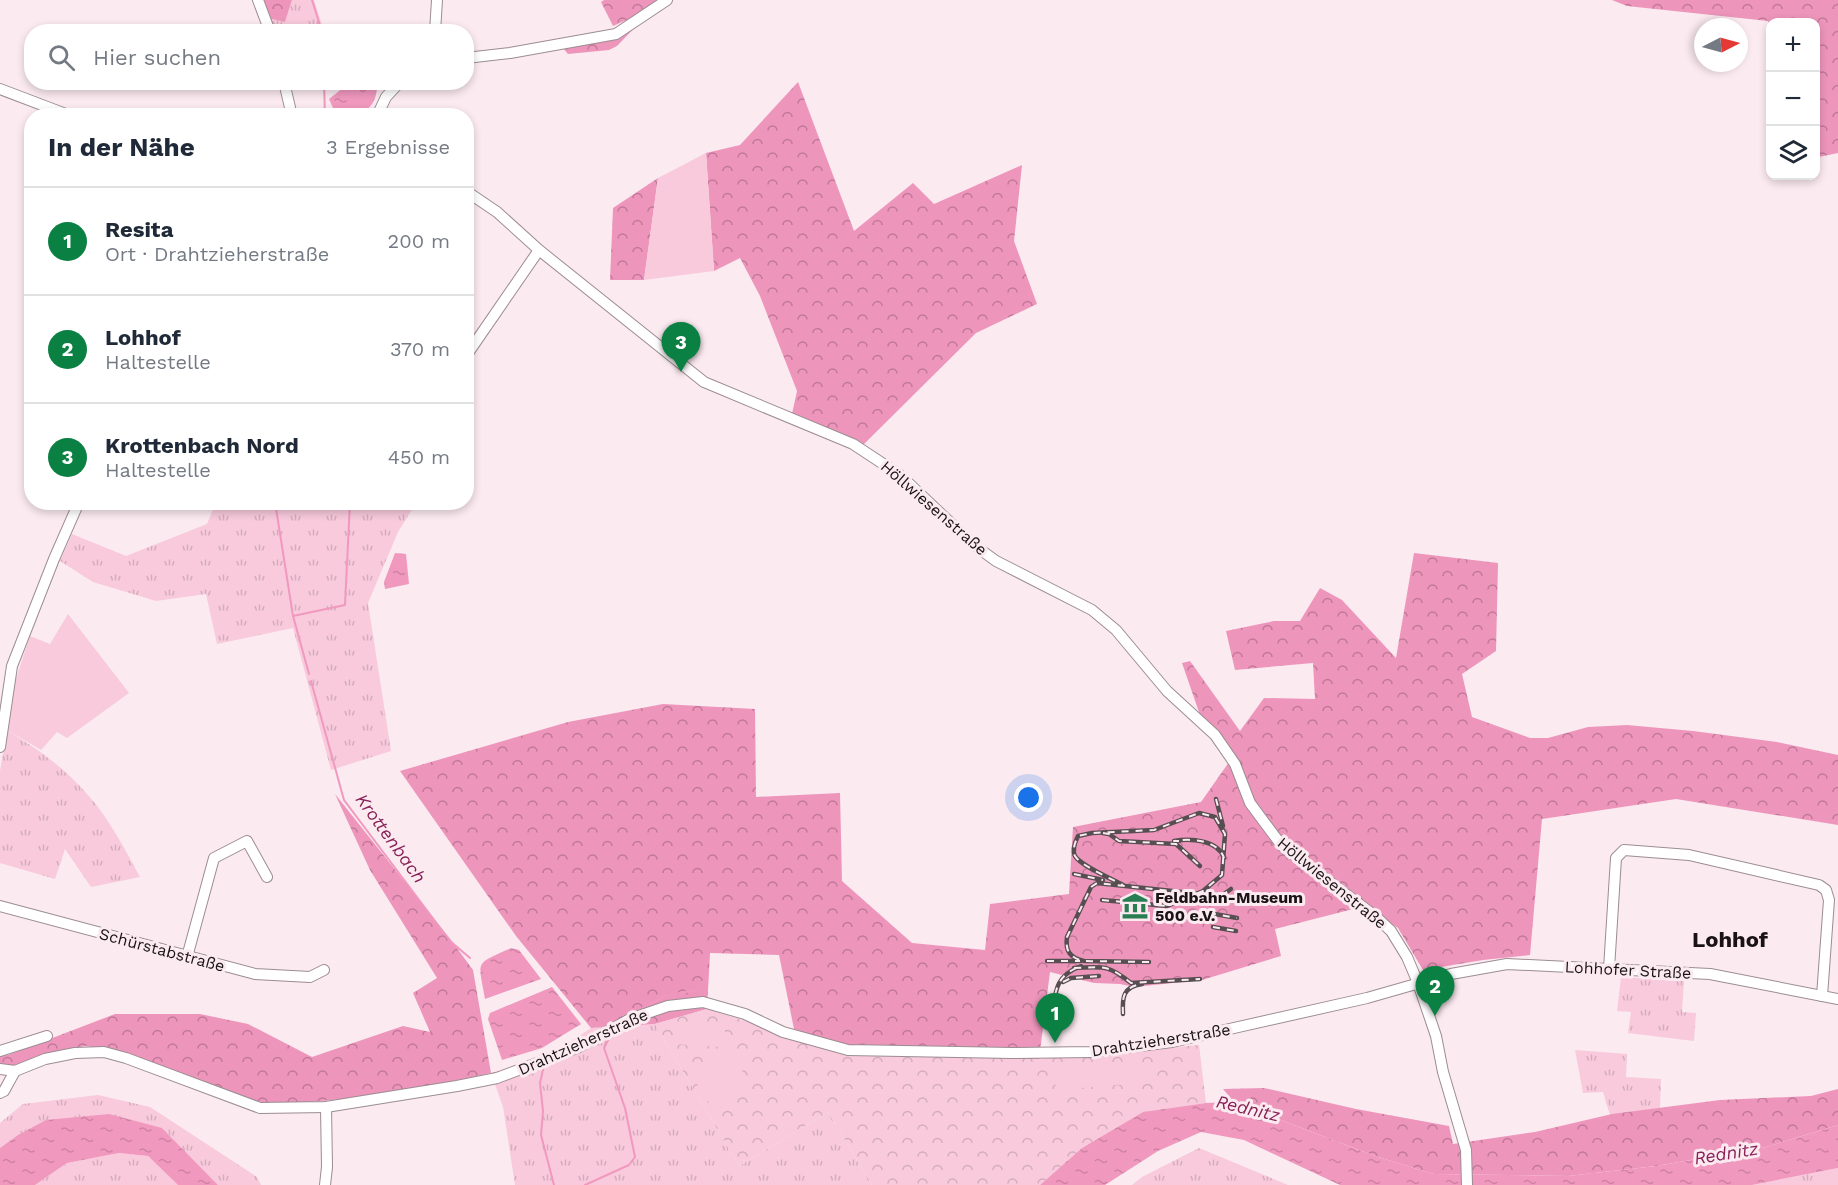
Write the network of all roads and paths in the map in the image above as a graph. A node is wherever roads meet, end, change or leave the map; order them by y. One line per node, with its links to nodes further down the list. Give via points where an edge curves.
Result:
1 (258, 0): 4 (street)
2 (437, 0): 5 (street)
3 (667, 0): 6 (street, via 616,34)
4 (267, 24)
5 (436, 24)
6 (474, 57)
7 (0, 90): 10 (street)
8 (286, 90): 11 (street)
9 (393, 90): 12 (street)
10 (49, 108)
11 (290, 108)
12 (381, 108)
13 (474, 196): 14 (street, Höllwiesenstraße)
14 (539, 250): 15 (street); 23 (street, Höllwiesenstraße, via 704,382 853,444 900,475 996,561 1103,619 1167,691 1215,735 1235,764 1250,804 1282,846 1376,916 1391,931)
15 (474, 344)
16 (75, 510): 17 (street, via 12,666)
17 (0, 747)
18 (267, 877): 20 (street, via 248,841 214,858)
19 (0, 906): 20 (street, Schürstabstraße)
20 (186, 957): 22 (street, Schürstabstraße, via 255,974 310,977)
21 (1609, 969): 23 (street, Lohhofer Straße, via 1507,964); 24 (street, Lohhofer Straße, via 1710,974); 24 (street, via 1616,858 1624,850 1689,855 1819,885 1826,890 1829,900)
22 (324, 970)
23 (1418, 982): 31 (street, Drahtzieherstraße, via 1233,1029 1172,1042 1091,1052 848,1050 783,1032 745,1014 703,1002 668,1006 630,1019 577,1048 497,1078); 33 (street, Höllwiesenstraße, via 1467,1157)
24 (1822, 996): 25 (street, Lohhofer Straße)
25 (1838, 999)
26 (47, 1036): 27 (street)
27 (0, 1051)
28 (0, 1069): 29 (street, Drahtzieherstraße)
29 (15, 1071): 30 (street); 31 (street, Drahtzieherstraße, via 45,1059 104,1053 261,1108)
30 (0, 1092)
31 (326, 1107): 32 (street)
32 (325, 1185)
33 (1467, 1185)

